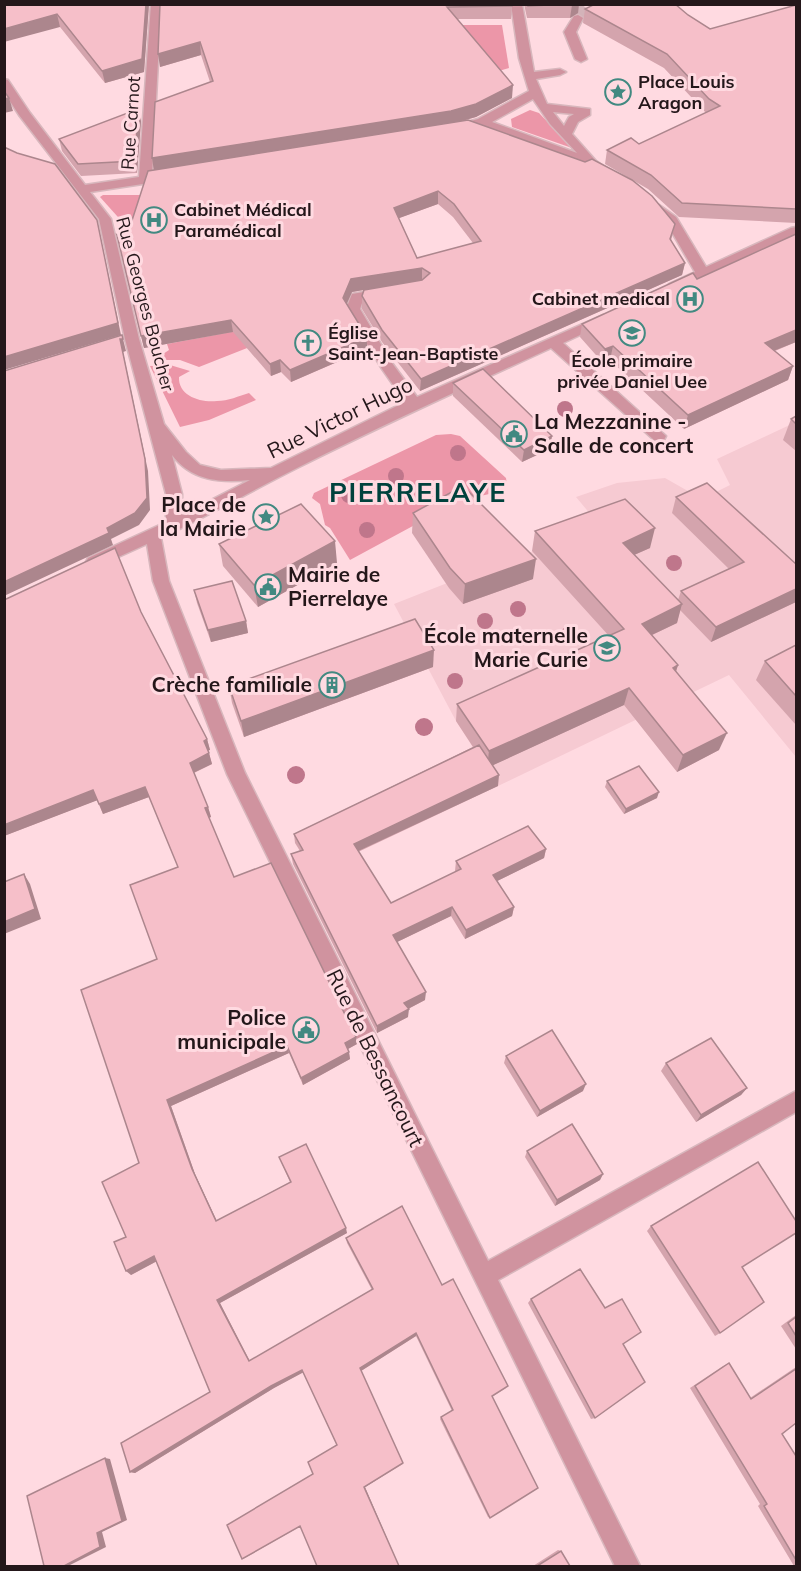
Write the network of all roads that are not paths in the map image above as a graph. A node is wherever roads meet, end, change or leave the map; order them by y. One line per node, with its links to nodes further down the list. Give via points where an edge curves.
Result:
1 (156, 4): 18 (street, Rue Carnot)
2 (516, 4): 6 (street)
3 (578, 18): 4 (street, via 570,32)
4 (581, 58)
5 (560, 72): 6 (street)
6 (531, 76): 8 (street)
7 (4, 82): 15 (street, Rue Georges Boucher)
8 (536, 92): 9 (street); 10 (street)
9 (543, 107): 12 (street); 12 (street, via 586,112 573,120)
10 (482, 122): 11 (street); 13 (street)
11 (439, 132)
12 (566, 135): 13 (street)
13 (591, 163): 17 (street)
14 (54, 170): 15 (street)
15 (69, 174): 19 (street, Rue Georges Boucher)
16 (185, 174): 18 (street)
17 (617, 178)
18 (146, 180): 19 (street, Rue Carnot)
19 (82, 189): 28 (street, Rue Georges Boucher, via 105,219 127,340)
20 (650, 201): 22 (street, via 671,220)
21 (796, 231): 22 (street)
22 (703, 273): 24 (street)
23 (400, 289): 27 (street, via 357,297 353,309)
24 (664, 291)
25 (614, 314): 26 (street, Rue Victor Hugo)
26 (553, 342): 27 (street, Rue Victor Hugo); 29 (street)
27 (414, 405): 30 (street, Rue Victor Hugo)
28 (156, 422): 30 (street, Rue Georges Boucher, via 195,469 243,476); 31 (street, Rue Georges Boucher, via 174,494)
29 (659, 436)
30 (280, 470): 31 (street, Rue Victor Hugo)
31 (174, 525): 32 (street, Rue Victor Hugo)
32 (153, 536): 33 (street, Rue Victor Hugo); 35 (street, Rue de Bessancourt, via 161,581 236,774)
33 (75, 571)
34 (796, 1101): 35 (street)
35 (483, 1276): 36 (street, Rue de Bessancourt)
36 (628, 1566)

